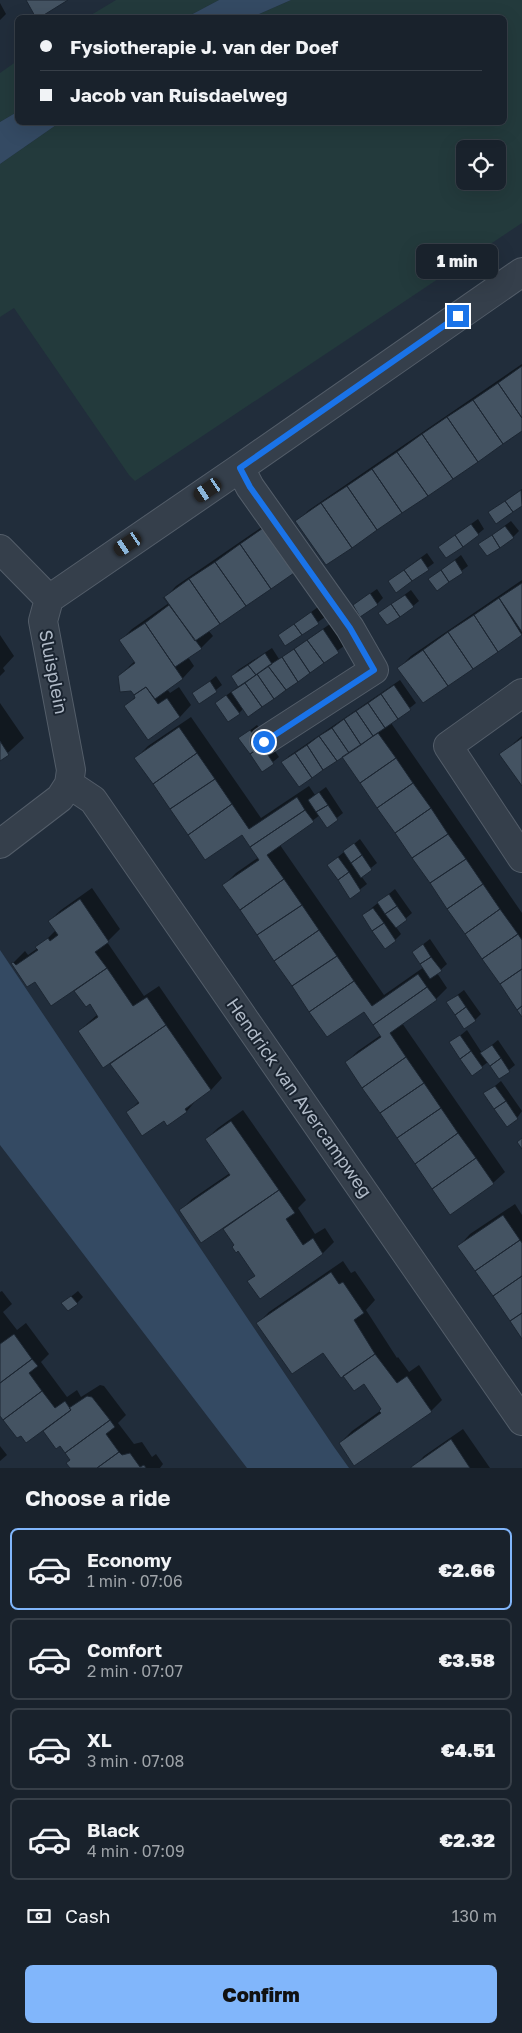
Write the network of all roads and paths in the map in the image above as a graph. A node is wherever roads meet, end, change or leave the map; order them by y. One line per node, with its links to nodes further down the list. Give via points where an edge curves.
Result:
1 (522, 272): 2 (street)
2 (240, 468): 4 (street); 6 (street, via 250,487 350,628 374,670)
3 (0, 549): 4 (street)
4 (49, 599): 7 (street, Sluisplein, via 43,621 71,770)
5 (522, 693): 9 (street, via 448,746)
6 (264, 742)
7 (69, 784): 8 (street, via 60,798); 10 (street, Hendrick van Avercampweg, via 94,800)
8 (0, 844)
9 (522, 858)
10 (522, 1421)

